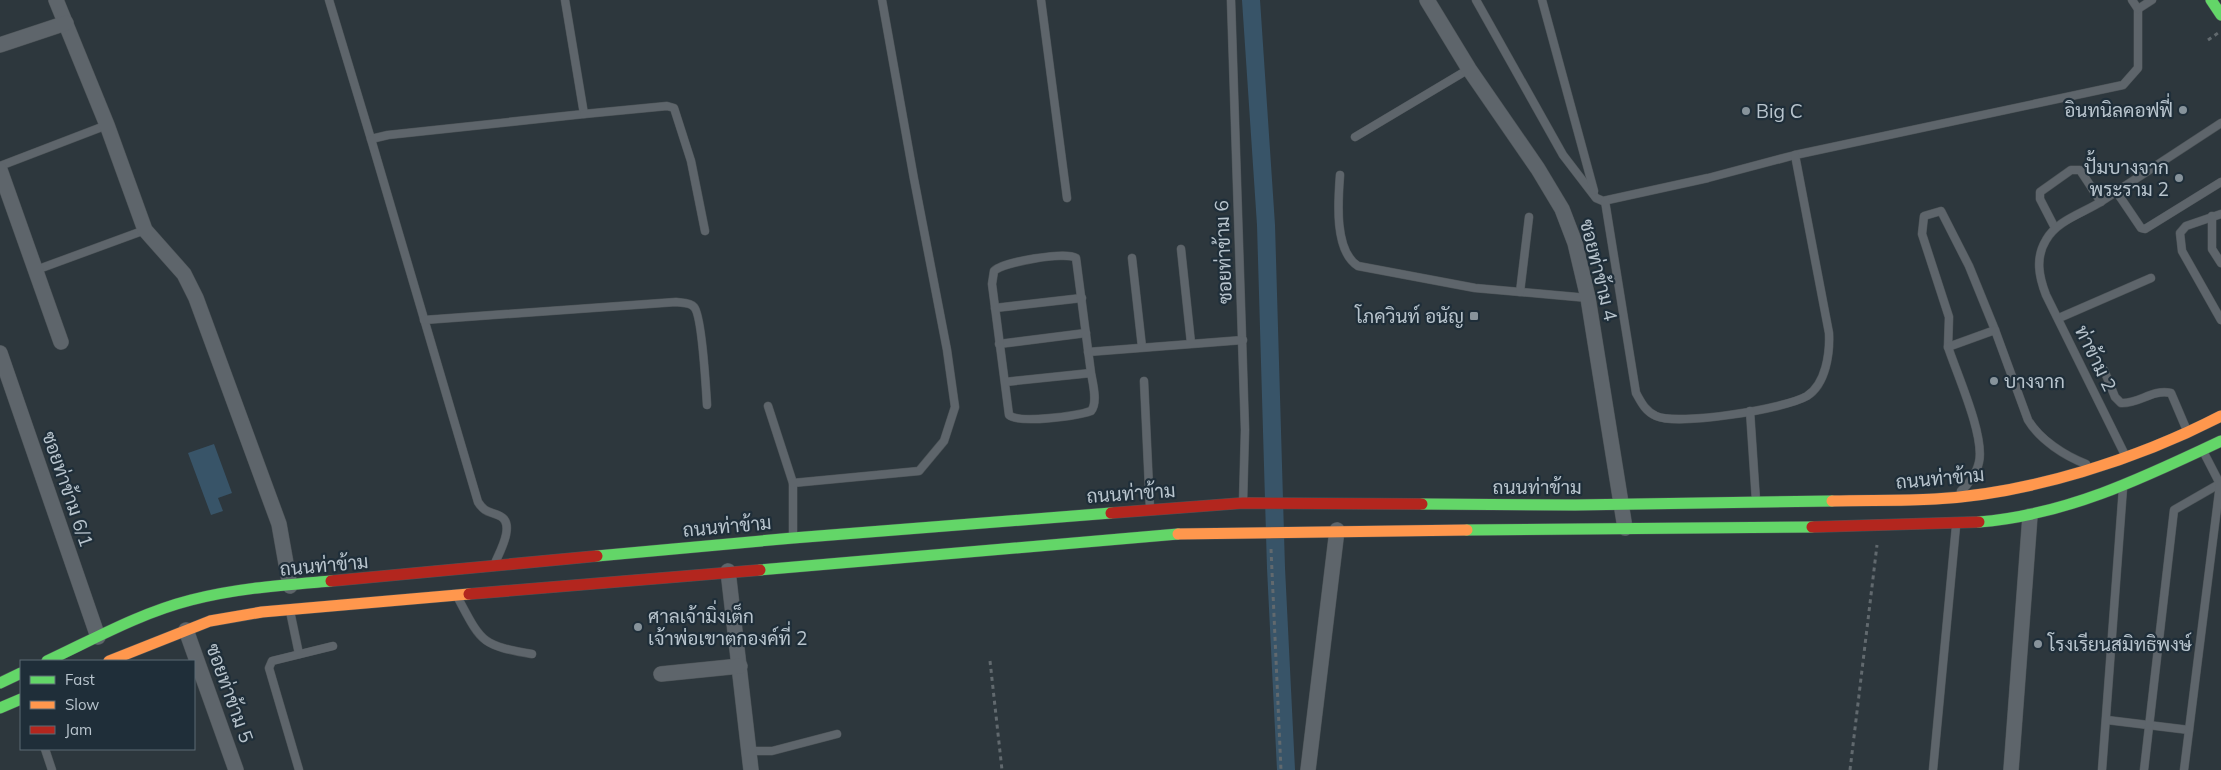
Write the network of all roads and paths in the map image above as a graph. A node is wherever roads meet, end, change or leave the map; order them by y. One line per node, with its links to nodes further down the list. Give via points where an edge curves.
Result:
1 (56, 0): 15 (street)
2 (330, 0): 24 (lane)
3 (566, 0): 20 (lane)
4 (882, 0): 76 (lane, via 955,407 944,441 919,471)
5 (1041, 0): 31 (lane)
6 (1231, 0): 55 (lane, ซอยท่าข้าม 6)
7 (1427, 0): 19 (street, ซอยท่าข้าม 4)
8 (1476, 0): 32 (lane, via 1564,155)
9 (1542, 0): 32 (lane)
10 (2132, 0): 13 (lane)
11 (2152, 0): 13 (lane)
12 (2211, 0): 14 (street)
13 (2138, 9): 25 (lane, via 2138,68 2123,85)
14 (2221, 15)
15 (66, 23): 18 (street); 22 (street)
16 (2221, 31): 17 (path)
17 (2208, 40)
18 (0, 45)
19 (1469, 68): 23 (lane); 48 (street, ซอยท่าข้าม 4, via 1562,209 1575,243)
20 (584, 114): 24 (lane); 40 (lane, via 674,108 690,161)
21 (2221, 123): 30 (lane)
22 (107, 125): 26 (lane); 39 (street)
23 (1354, 137)
24 (371, 139): 51 (lane)
25 (1795, 155): 33 (lane); 69 (lane, via 1829,333 1829,351 1822,378 1806,396)
26 (0, 166)
27 (0, 170): 44 (street)
28 (1340, 175): 46 (lane, via 1340,226 1345,254 1351,262 1475,288)
29 (2221, 182): 30 (lane, via 2145,229 2141,228)
30 (2116, 191): 34 (lane)
31 (1067, 198)
32 (1596, 198): 33 (lane)
33 (1605, 200): 69 (lane, via 1636,393 1645,409 1657,416 1691,418)
34 (2101, 202): 38 (lane); 38 (lane, via 2080,170 2071,170 2040,192 2040,199)
35 (2221, 214): 36 (lane)
36 (2212, 216): 43 (lane, via 2212,249); 52 (lane, via 2186,226 2180,233 2182,251)
37 (1529, 217): 46 (lane)
38 (2055, 228): 50 (lane, ท่าข้าม 2, via 2045,240 2038,274)
39 (145, 230): 44 (lane); 93 (street, via 184,274 196,298 279,524)
40 (705, 231)
41 (1181, 249): 57 (lane)
42 (1132, 258): 59 (lane)
43 (2221, 263)
44 (36, 270): 56 (street)
45 (2151, 278): 50 (lane)
46 (1520, 292): 48 (lane)
47 (1082, 298): 49 (lane); 49 (lane, via 1076,258 1066,255 998,267 992,277); 54 (lane)
48 (1588, 298): 82 (street, ซอยท่าข้าม 4)
49 (995, 308): 58 (lane)
50 (2059, 318): 74 (lane, ท่าข้าม 2)
51 (424, 320): 67 (lane, via 676,302 692,304 696,308 701,338); 91 (lane, via 478,502 486,513 504,520 506,533)
52 (2221, 320)
53 (1995, 330): 60 (lane); 60 (lane, via 1972,272 1941,212 1924,216 1922,234 1949,317); 75 (lane, via 2034,430 2074,460)
54 (1086, 333): 58 (lane); 61 (lane)
55 (1242, 340): 57 (lane); 81 (lane, ซอยท่าข้าม 6)
56 (61, 342)
57 (1191, 343): 59 (lane)
58 (999, 344): 66 (lane)
59 (1142, 347): 61 (lane)
60 (1948, 347): 79 (lane, via 1976,428 1979,447 1979,462 1971,480)
61 (1088, 352): 64 (lane)
62 (0, 353): 97 (street, ซอยท่าข้าม 6/1)
63 (2104, 370): 71 (lane, via 2115,397 2121,403 2160,391 2171,393)
64 (1091, 373): 66 (lane); 66 (lane, via 1094,408 1090,411 1025,420 1010,415)
65 (1144, 381): 83 (lane)
66 (1005, 382)
67 (707, 405)
68 (768, 406): 76 (lane)
69 (1750, 411): 80 (lane)
70 (2221, 416): 71 (street, ถนนท่าข้าม)
71 (2188, 433): 74 (street, ถนนท่าข้าม)
72 (2221, 441): 73 (street)
73 (2203, 450): 77 (lane); 78 (street)
74 (2126, 457): 75 (street, ถนนท่าข้าม)
75 (2102, 465): 79 (street, ถนนท่าข้าม, via 2027,486)
76 (793, 483): 90 (lane)
77 (2221, 483): 112 (lane, via 2174,510); 113 (lane)
78 (2124, 486): 84 (street); 111 (lane)
79 (1951, 497): 80 (street, ถนนท่าข้าม)
80 (1756, 502): 82 (street, ถนนท่าข้าม)
81 (1243, 503): 82 (street, ถนนท่าข้าม); 83 (street, ถนนท่าข้าม)
82 (1622, 504): 87 (street, ซอยท่าข้าม 4)
83 (1150, 509): 90 (street, ถนนท่าข้าม)
84 (2030, 516): 85 (street); 126 (street)
85 (1957, 523): 86 (street); 125 (lane)
86 (1879, 526): 87 (street); 124 (path)
87 (1625, 528): 88 (street)
88 (1337, 530): 89 (street); 123 (street)
89 (1269, 531): 92 (street, via 1193,533); 122 (path)
90 (793, 538): 91 (street, ถนนท่าข้าม)
91 (493, 566): 93 (street, ถนนท่าข้าม)
92 (728, 571): 94 (street); 105 (street)
93 (290, 586): 97 (street, ถนนท่าข้าม, via 209,595 173,605)
94 (457, 596): 95 (street); 100 (lane, via 478,634 487,643)
95 (290, 609): 96 (street, via 232,616); 99 (lane)
96 (186, 630): 101 (street); 118 (street, ซอยท่าข้าม 5)
97 (98, 637): 102 (street, ถนนท่าข้าม)
98 (333, 646): 99 (lane)
99 (299, 654): 119 (lane, via 272,660 269,668)
100 (532, 654)
101 (133, 656): 103 (street)
102 (49, 660)
103 (114, 660)
104 (990, 661): 121 (path)
105 (740, 666): 107 (street); 116 (street)
106 (20, 673): 108 (street)
107 (662, 674)
108 (0, 683)
109 (20, 699): 110 (street)
110 (0, 708)
111 (2107, 720): 112 (lane); 127 (lane)
112 (2148, 726): 113 (lane); 128 (lane)
113 (2189, 730): 129 (lane)
114 (837, 734): 116 (lane, via 772,751)
115 (45, 750): 117 (lane)
116 (749, 751): 120 (street)
117 (52, 770)
118 (236, 770)
119 (299, 770)
120 (751, 770)
121 (1002, 770)
122 (1281, 770)
123 (1308, 770)
124 (1850, 770)
125 (1933, 770)
126 (2011, 770)
127 (2102, 770)
128 (2144, 770)
129 (2184, 770)

